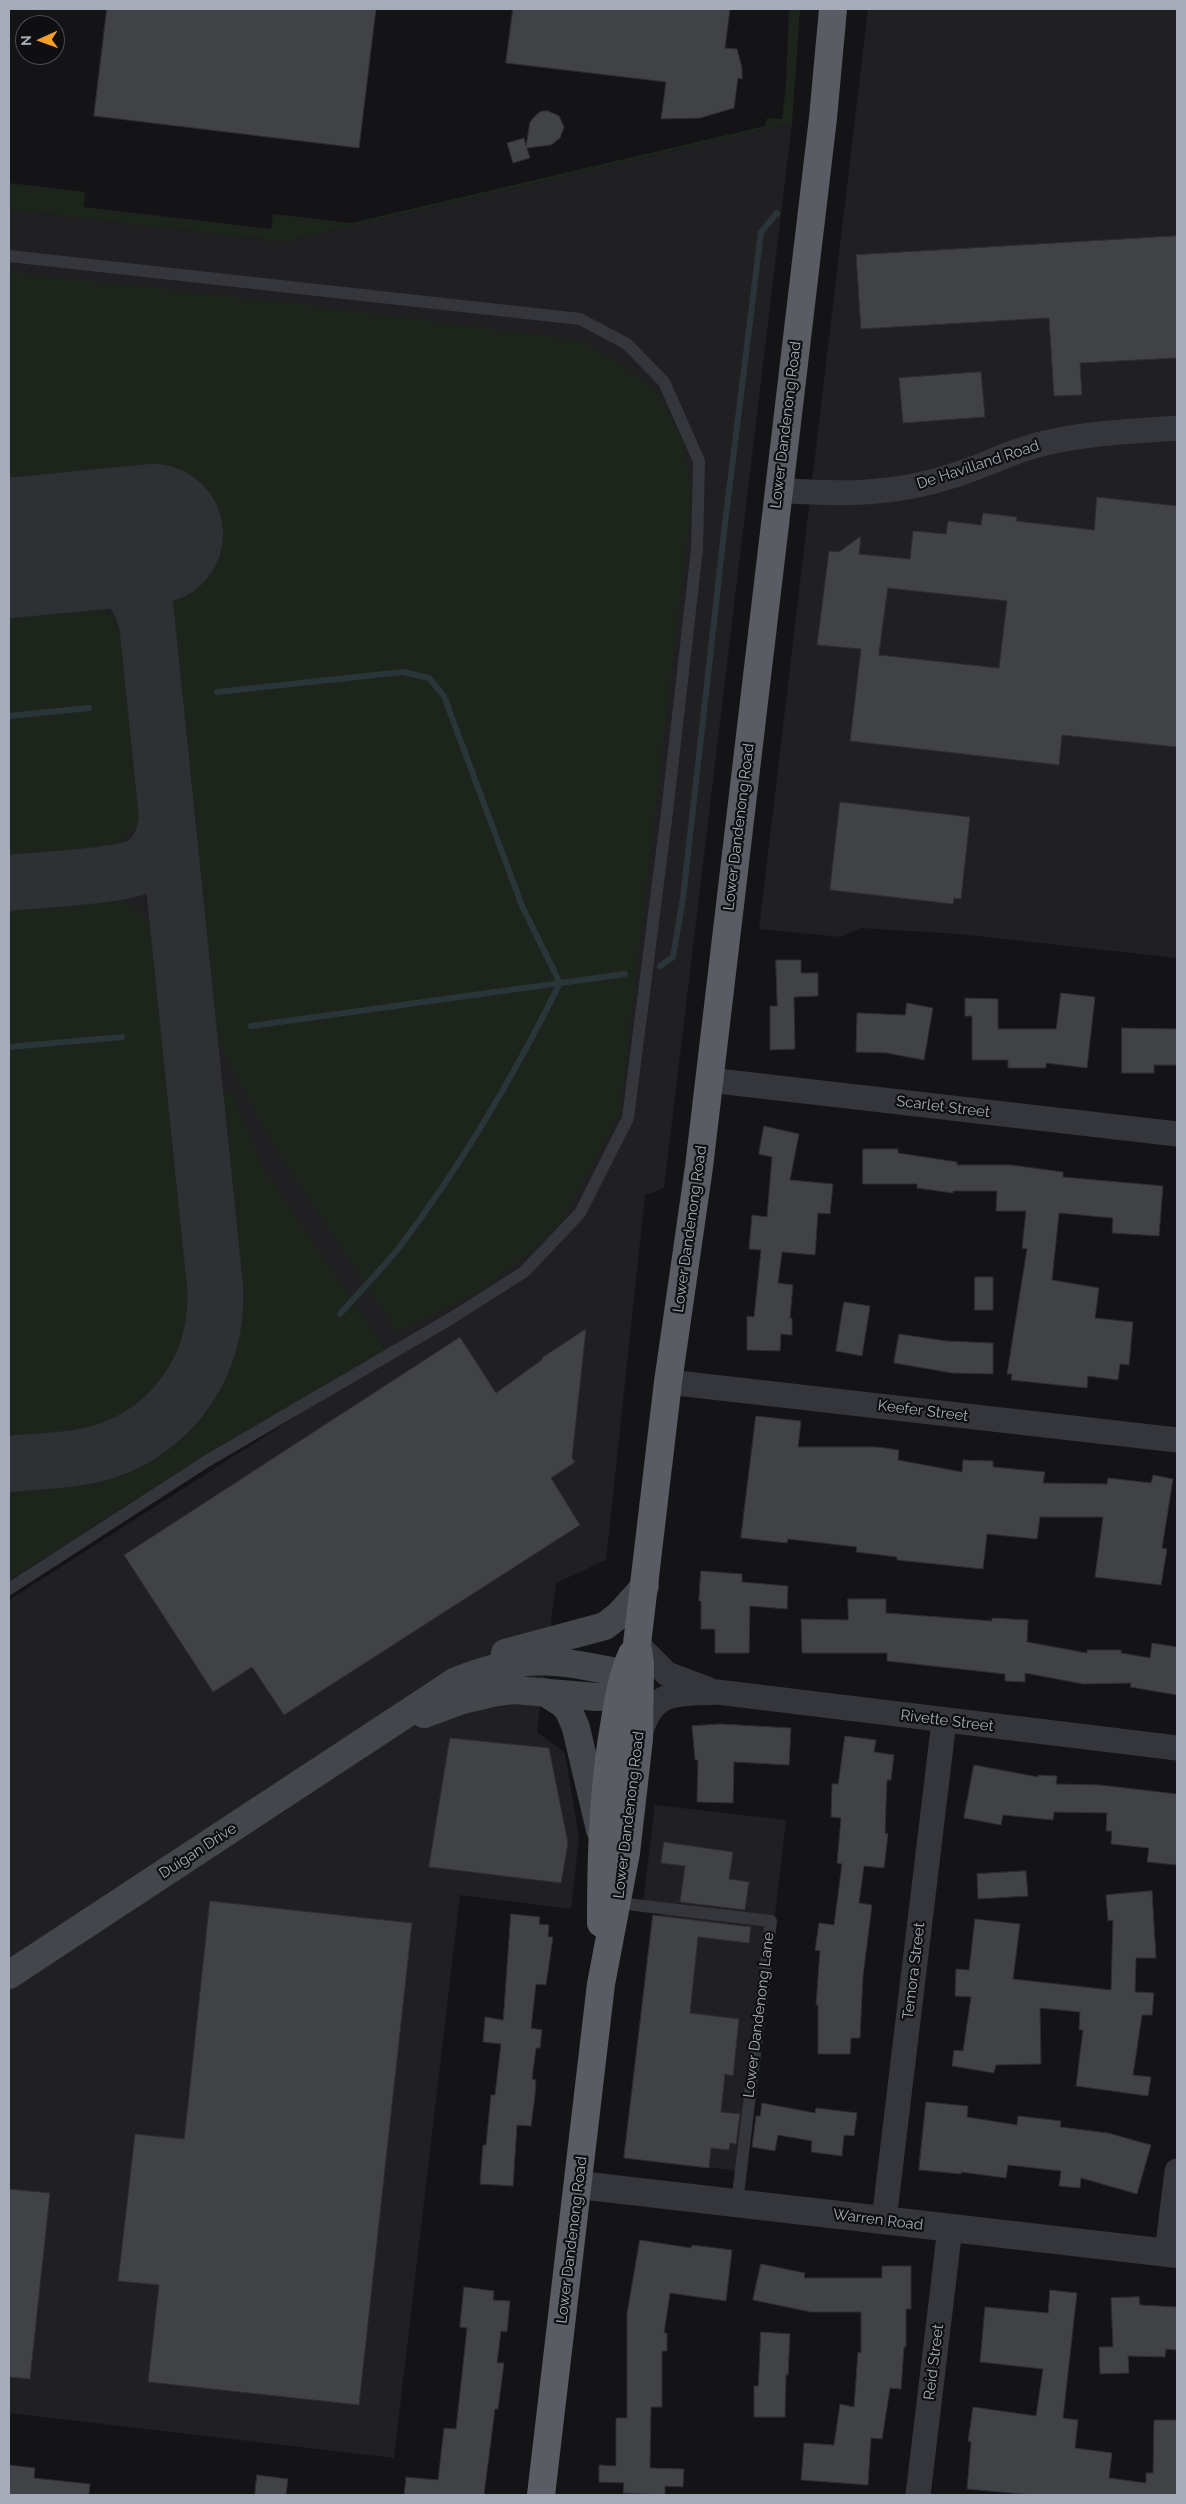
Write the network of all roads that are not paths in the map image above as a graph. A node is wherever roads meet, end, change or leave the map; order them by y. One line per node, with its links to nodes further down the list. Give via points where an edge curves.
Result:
1 (833, 9): 4 (highway, Lower Dandenong Road)
2 (9, 256): 10 (lane, via 580,319 627,344 664,382 699,461 697,549 628,1118 580,1213 524,1272 207,1461)
3 (1177, 428): 4 (street, De Havilland Road, via 1121,432 1042,444 1010,453 958,475 902,489 841,494)
4 (778, 490): 5 (highway, Lower Dandenong Road)
5 (709, 1080): 6 (street, Scarlet Street); 7 (highway, Lower Dandenong Road)
6 (1177, 1134)
7 (668, 1382): 8 (street, Keefer Street); 9 (highway, Lower Dandenong Road)
8 (1177, 1440)
9 (645, 1586): 11 (highway, Lower Dandenong Road); 12 (main road, via 605,1626 511,1650)
10 (9, 1589)
11 (637, 1644): 13 (highway, Lower Dandenong Road); 15 (street, Rivette Street, via 668,1674)
12 (456, 1681): 13 (main road, Duigan Drive, via 488,1669 528,1662 591,1667); 17 (main road, Duigan Drive)
13 (631, 1685): 14 (main road, Duigan Drive, via 597,1697); 18 (highway, Lower Dandenong Road); 20 (highway, Lower Dandenong Road, via 611,1744)
14 (544, 1692): 17 (main road, Duigan Drive, via 492,1692); 20 (main road, via 569,1711 581,1747)
15 (717, 1692): 16 (street, Rivette Street); 18 (street, Rivette Street, via 670,1695 655,1703 643,1723)
16 (944, 1721): 19 (street, Rivette Street); 27 (street, Temora Street)
17 (388, 1727): 22 (main road, Duigan Drive)
18 (639, 1739): 21 (highway, Lower Dandenong Road)
19 (1177, 1748)
20 (601, 1836): 23 (highway, Lower Dandenong Road)
21 (618, 1903): 23 (highway, Lower Dandenong Road); 26 (lane, Lower Dandenong Lane, via 771,1921)
22 (9, 1975)
23 (601, 1984): 25 (highway, Lower Dandenong Road)
24 (1177, 2171): 29 (street)
25 (579, 2185): 26 (street, Warren Road); 30 (highway, Lower Dandenong Road)
26 (737, 2203): 27 (street, Warren Road)
27 (884, 2220): 28 (street, Warren Road)
28 (950, 2228): 29 (street, Warren Road); 31 (street, Reid Street)
29 (1172, 2253)
30 (541, 2495)
31 (918, 2495)

